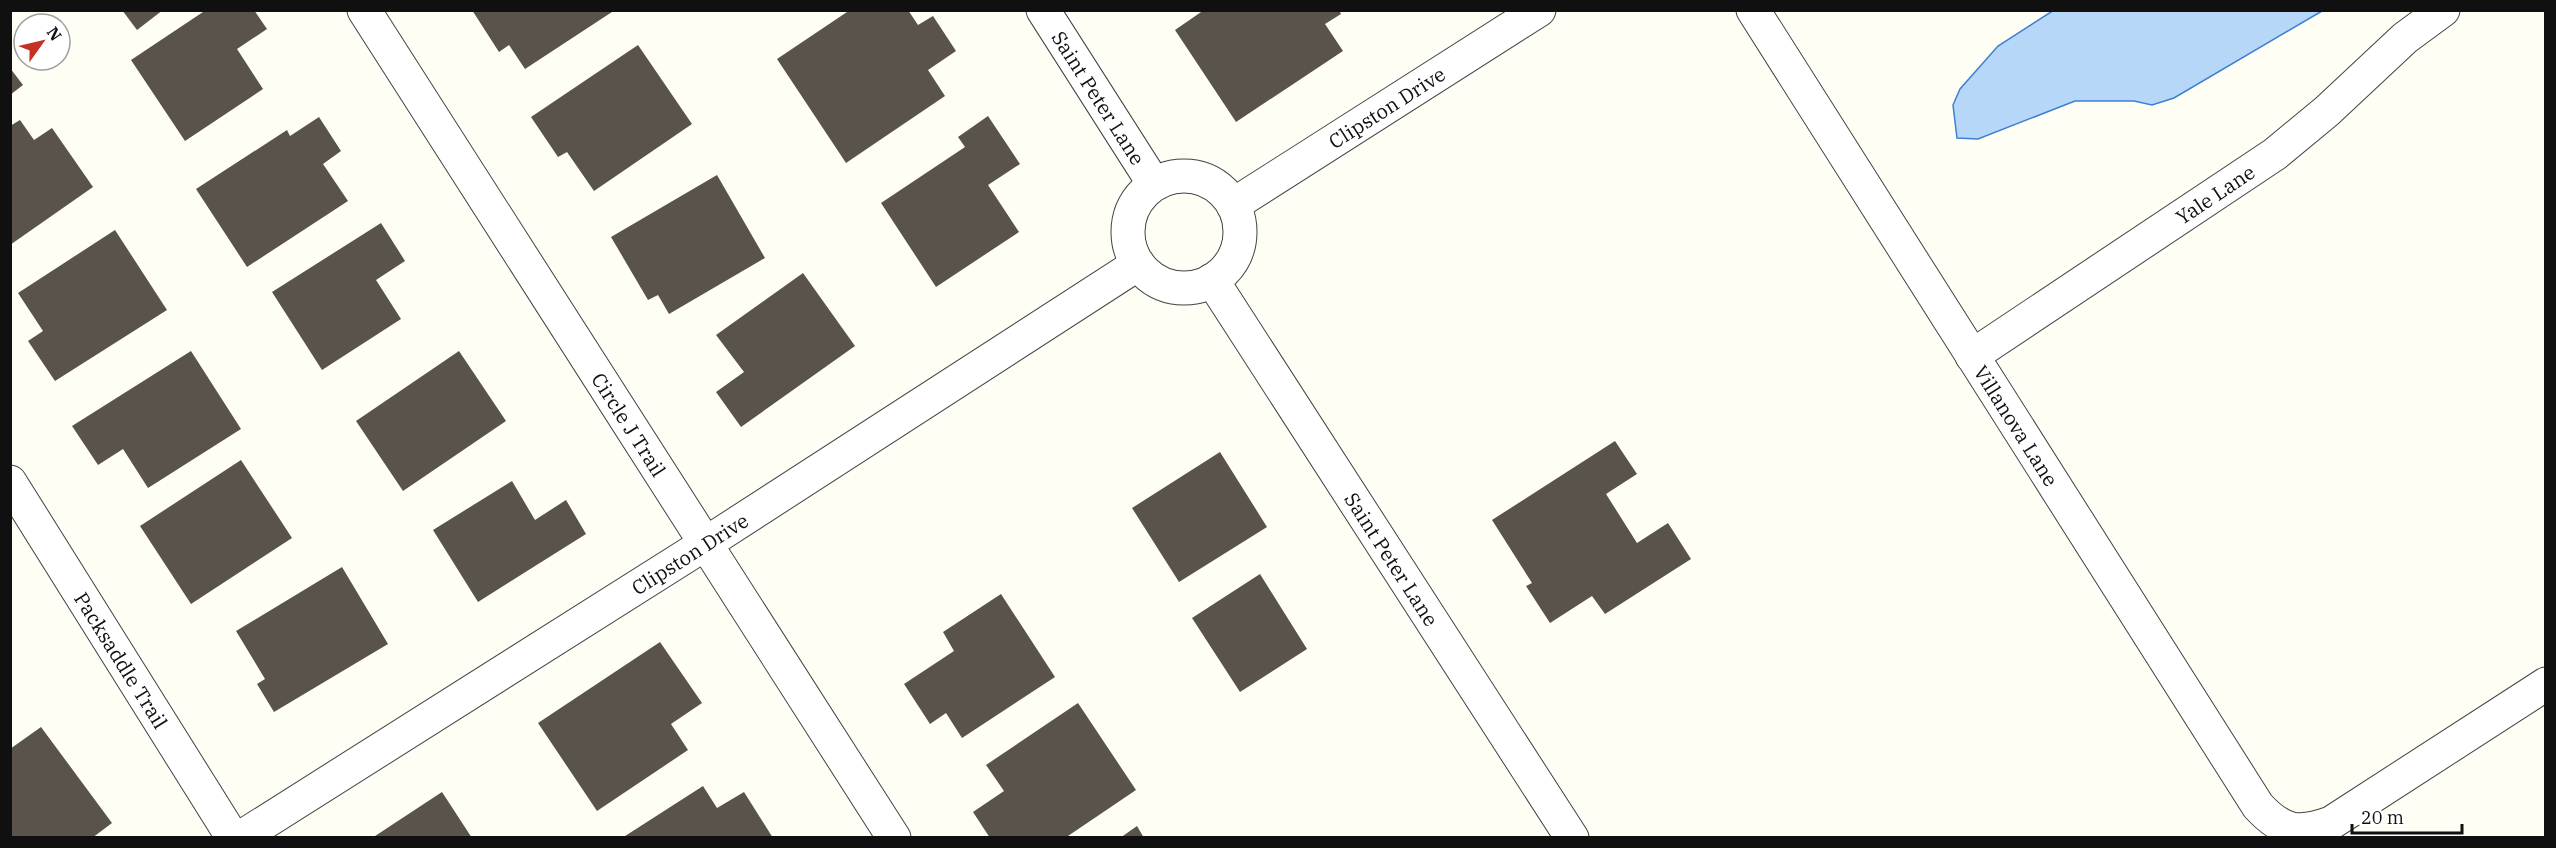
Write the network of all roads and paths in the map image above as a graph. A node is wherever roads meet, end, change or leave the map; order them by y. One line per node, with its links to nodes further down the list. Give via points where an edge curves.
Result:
1 (364, 10): 12 (street, Circle J Trail)
2 (1043, 10): 6 (street, Saint Peter Lane)
3 (1539, 10): 7 (street, Clipston Drive)
4 (1753, 10): 10 (street, Villanova Lane)
5 (2443, 10): 10 (street, Yale Lane, via 2405,38 2275,154)
6 (1154, 184): 7 (street, via 1168,178 1198,177 1224,192); 8 (street, via 1142,194 1129,221 1128,236)
7 (1233, 205): 9 (street, via 1239,225 1238,247 1228,266)
8 (1138, 264): 9 (street, via 1157,280 1180,288 1197,287); 12 (street, Clipston Drive)
9 (1212, 280): 17 (street, Saint Peter Lane)
10 (1972, 356): 13 (street, Villanova Lane, via 2258,806 2272,821 2290,829 2310,831 2331,823)
11 (10, 482): 14 (street, Packsaddle Trail)
12 (705, 544): 15 (street, Clipston Drive); 16 (street, Circle J Trail)
13 (2546, 684)
14 (233, 837)
15 (240, 837)
16 (894, 837)
17 (1572, 837)

